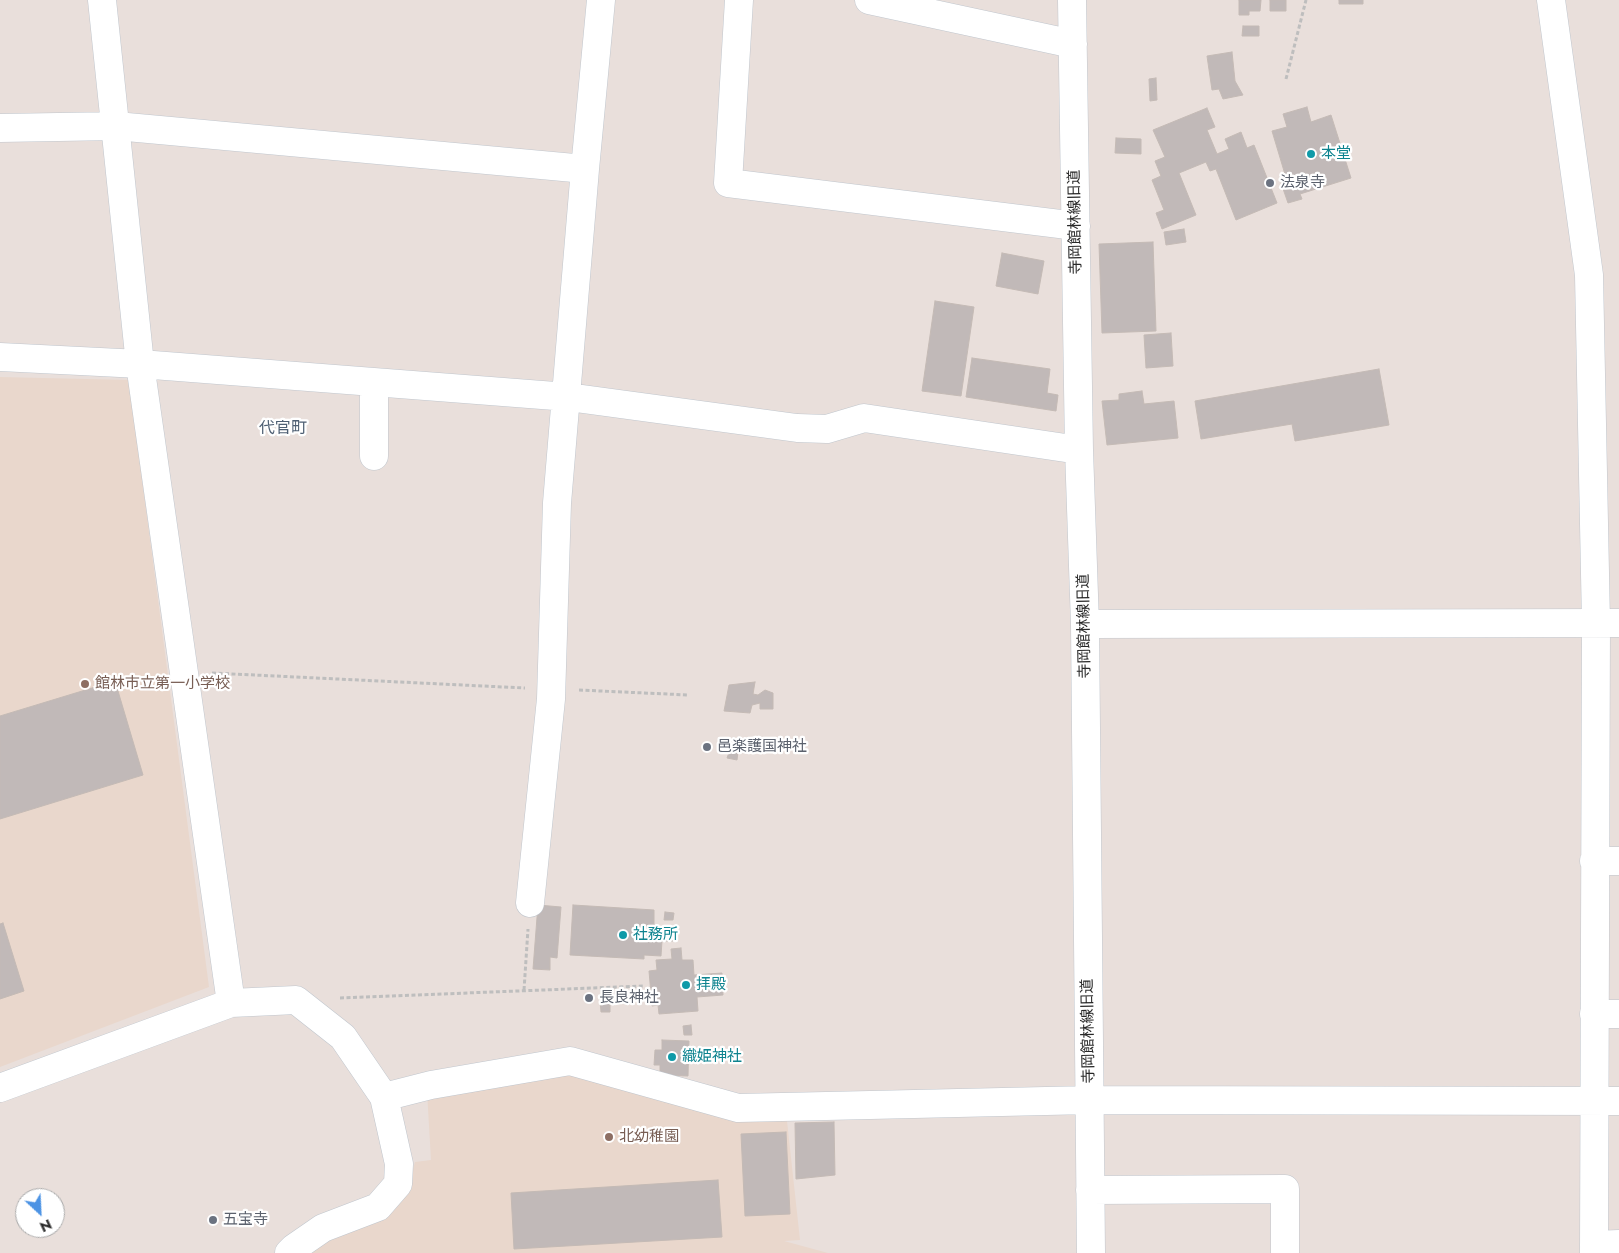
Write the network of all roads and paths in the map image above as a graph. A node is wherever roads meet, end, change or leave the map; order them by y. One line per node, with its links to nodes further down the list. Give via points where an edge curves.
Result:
1 (102, 0): 10 (street)
2 (601, 0): 12 (street)
3 (739, 0): 13 (street, via 728,183)
4 (869, 0): 8 (street)
5 (1072, 0): 8 (street, 寺岡館林線旧道)
6 (1306, 0): 9 (path)
7 (1551, 0): 20 (street, via 1589,275)
8 (1073, 44): 13 (street, 寺岡館林線旧道)
9 (1286, 79)
10 (116, 126): 11 (street); 12 (street); 15 (street)
11 (0, 128)
12 (585, 168): 17 (street)
13 (1076, 226): 18 (street, 寺岡館林線旧道)
14 (0, 357): 15 (street)
15 (140, 364): 16 (street); 22 (street)
16 (374, 382): 17 (street); 19 (street)
17 (568, 397): 18 (street, via 798,428 827,430 864,418); 23 (street, via 557,502)
18 (1079, 450): 21 (street, 寺岡館林線旧道)
19 (374, 456)
20 (1607, 623): 21 (street); 25 (street)
21 (1086, 624): 34 (street, 寺岡館林線旧道)
22 (184, 671): 23 (path); 30 (street)
23 (551, 689): 24 (path); 26 (street)
24 (688, 695)
25 (1607, 861): 31 (street)
26 (530, 903): 28 (path)
27 (644, 986): 28 (path)
28 (524, 990): 29 (path)
29 (296, 1000): 30 (street); 33 (street, via 342,1037)
30 (231, 1003): 32 (street)
31 (1606, 1014): 35 (street)
32 (0, 1088)
33 (384, 1098): 34 (street, via 431,1085 570,1061 738,1108); 38 (street, via 400,1164 398,1184 378,1207 323,1228)
34 (1090, 1100): 35 (street); 36 (street, 寺岡館林線旧道)
35 (1606, 1101): 37 (street)
36 (1090, 1190): 39 (street, 寺岡館林線旧道); 40 (street, via 1285,1189)
37 (1603, 1247)
38 (290, 1253)
39 (1091, 1253)
40 (1285, 1253)

